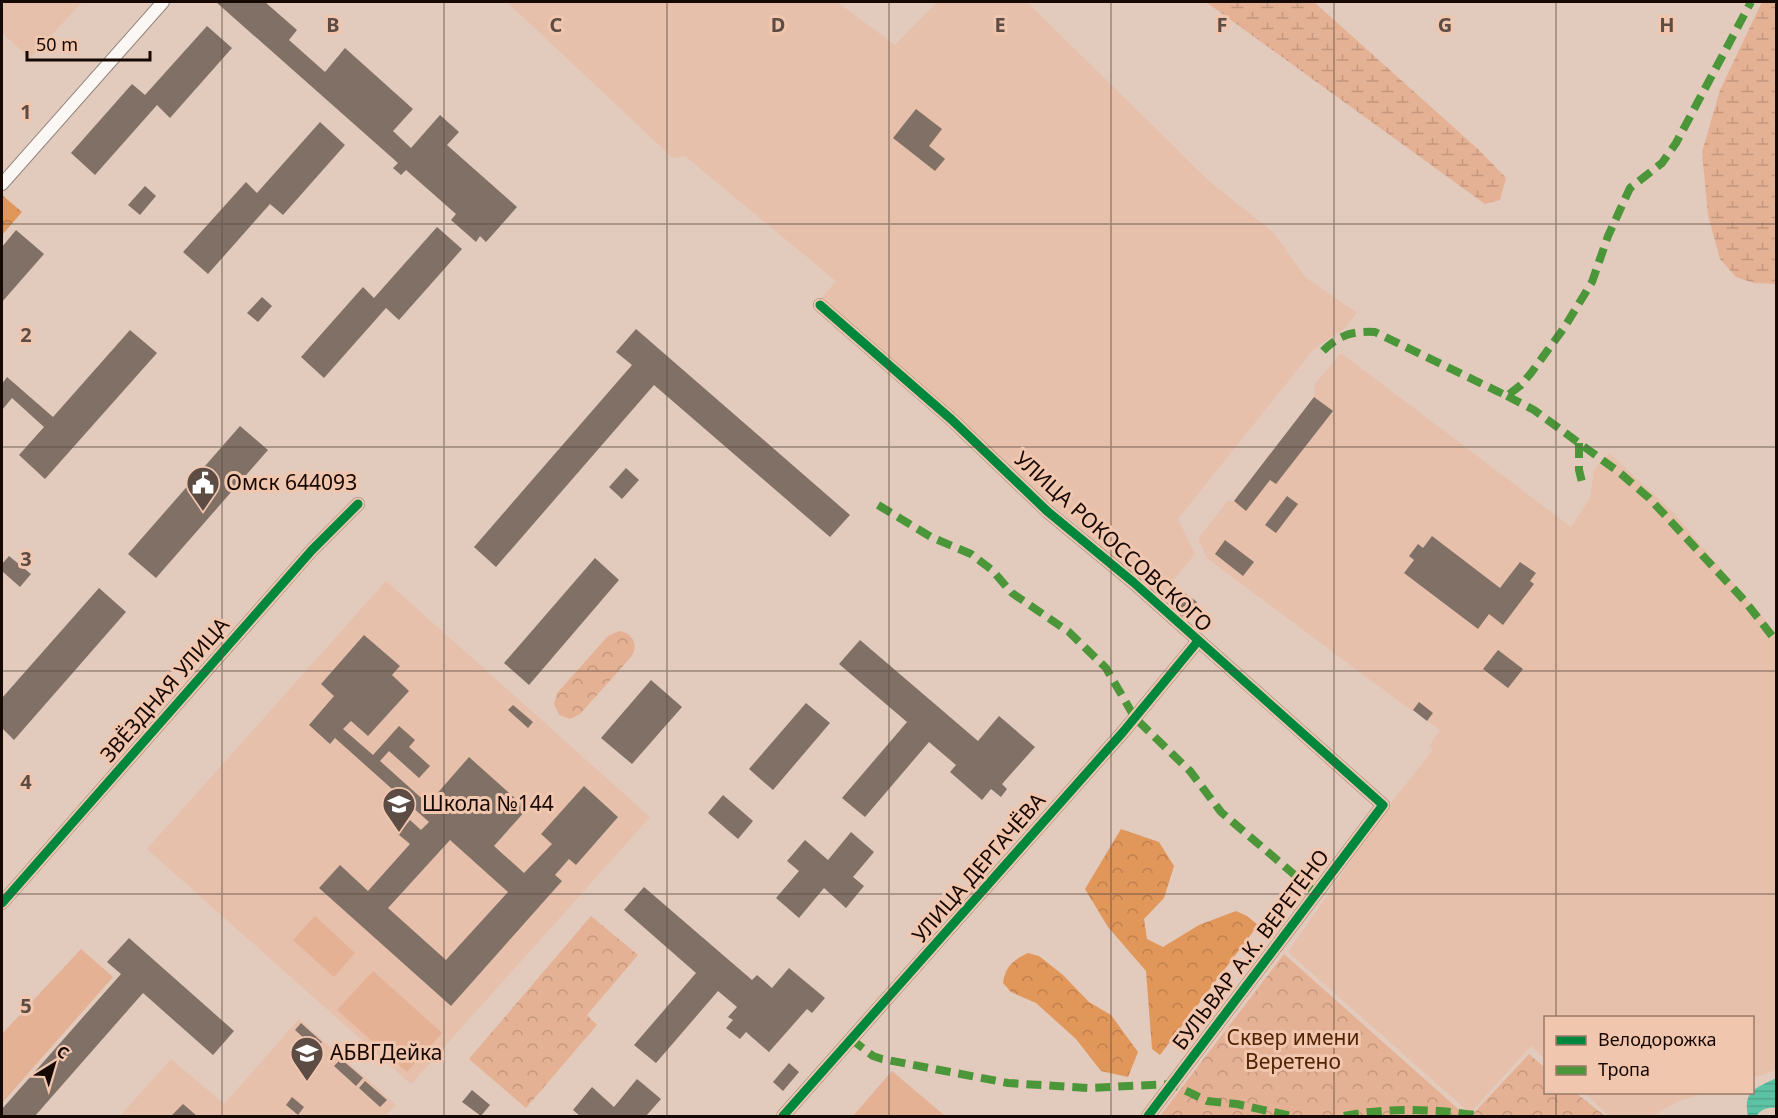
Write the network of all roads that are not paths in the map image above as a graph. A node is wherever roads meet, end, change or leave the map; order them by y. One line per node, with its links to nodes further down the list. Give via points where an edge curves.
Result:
1 (163, 2): 2 (street)
2 (2, 184)
3 (820, 305): 5 (street, УЛИЦА РОКОССОВСКОГО, via 952,420 1047,511)
4 (358, 504): 7 (street, ЗВЁЗДНАЯ УЛИЦА, via 312,550)
5 (1198, 641): 6 (street, УЛИЦА РОКОССОВСКОГО); 8 (street, УЛИЦА ДЕРГАЧЁВА, via 1123,732)
6 (1383, 805): 9 (street, БУЛЬВАР А.К. ВЕРЕТЕНО)
7 (2, 903)
8 (783, 1116)
9 (1148, 1116)

